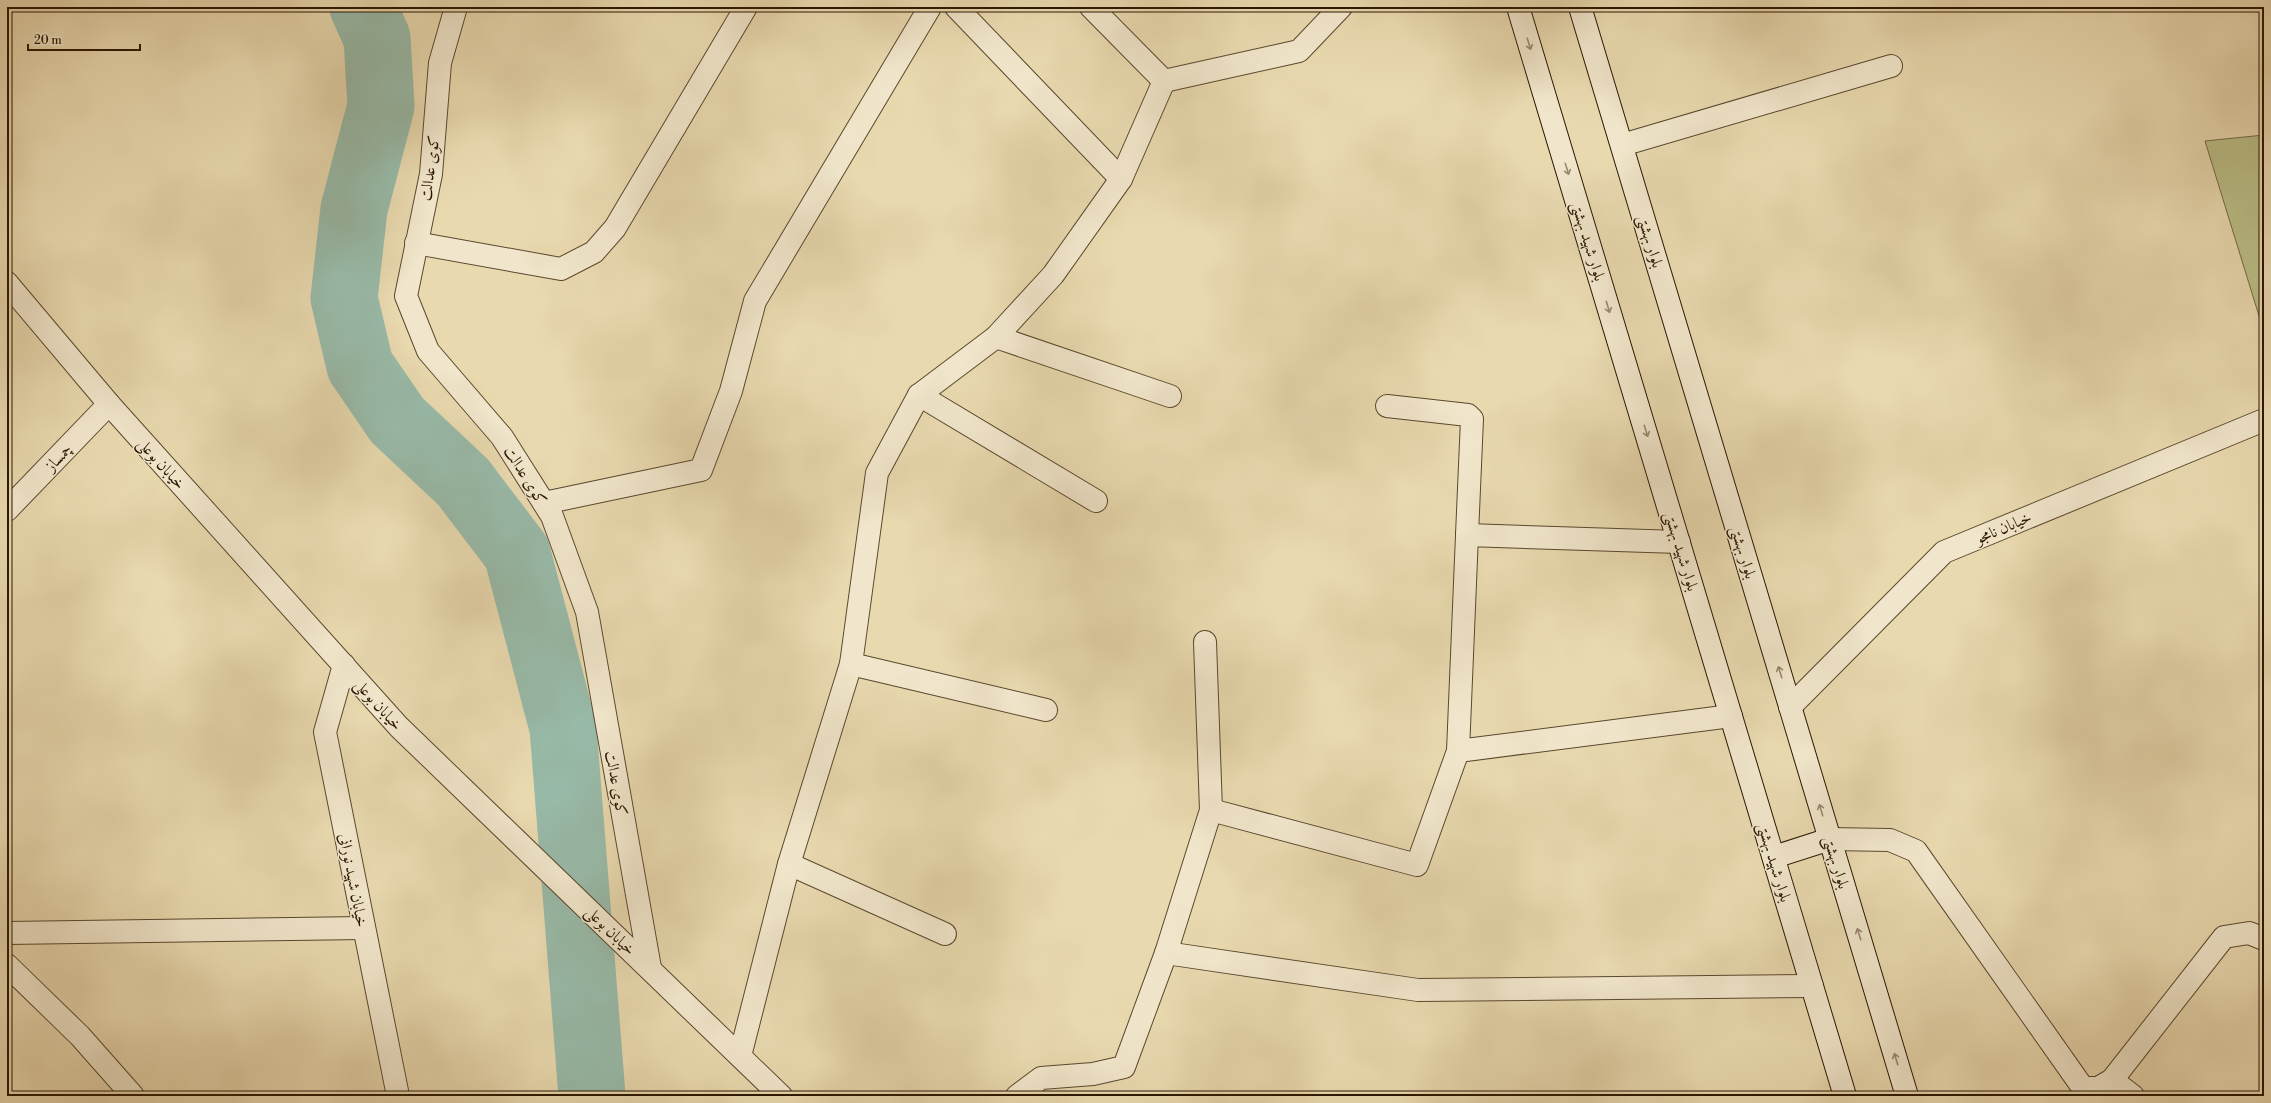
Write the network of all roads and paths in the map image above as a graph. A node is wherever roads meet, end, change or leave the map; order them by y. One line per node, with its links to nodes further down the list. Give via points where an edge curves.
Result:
1 (456, 7): 13 (street, کوی عدالت, via 440,63 431,174)
2 (746, 7): 13 (street, via 615,228 594,252 561,269)
3 (930, 7): 22 (street, via 755,301 731,391 700,470)
4 (956, 7): 12 (street)
5 (1091, 7): 10 (street)
6 (1342, 7): 10 (street, via 1299,51)
7 (1518, 7): 25 (street, بلوار شهید بهشتی, one-way to 25)
8 (1580, 7): 11 (street, بلوار بهشتی)
9 (1891, 66): 11 (street)
10 (1164, 81): 12 (street)
11 (1622, 145): 29 (street, بلوار بهشتی, one-way to 11)
12 (1121, 179): 15 (street, via 1053,275)
13 (416, 243): 22 (street, کوی عدالت, via 406,296 428,352 502,437)
14 (7, 283): 18 (street, خیابان بوعلی)
15 (996, 336): 16 (street); 17 (street)
16 (919, 395): 21 (street); 27 (street, via 877,473)
17 (1170, 396)
18 (109, 404): 23 (street, چمساز); 28 (street, خیابان بوعلی)
19 (1387, 406): 24 (street, via 1468,414 1472,419)
20 (2264, 420): 29 (street, خیابان نامجو, via 1944,552)
21 (1096, 501)
22 (544, 502): 43 (street, کوی عدالت, via 552,516 587,612)
23 (7, 510)
24 (1467, 535): 25 (street); 32 (street)
25 (1679, 542): 31 (street, بلوار شهید بهشتی)
26 (1204, 642): 33 (street)
27 (851, 664): 30 (street); 36 (street)
28 (344, 666): 37 (street, خیابان شهید نورانی, via 324,732); 43 (street, خیابان بوعلی, via 399,727)
29 (1790, 707): 34 (street, بلوار بهشتی, one-way to 29)
30 (1046, 710)
31 (1731, 716): 32 (street); 35 (street, بلوار شهید بهشتی)
32 (1458, 751): 33 (street, via 1417,865)
33 (1211, 810): 41 (street)
34 (1830, 839): 35 (street); 46 (street, via 1890,840 1916,851 2083,1088 2098,1088); 52 (street, بلوار بهشتی, one-way to 34)
35 (1774, 857): 44 (street, بلوار شهید بهشتی)
36 (789, 864): 39 (street); 45 (street)
37 (364, 928): 38 (street); 48 (street, خیابان شهید نورانی)
38 (7, 933)
39 (945, 934)
40 (2264, 938): 46 (street, via 2249,933 2224,937)
41 (1166, 953): 44 (street, via 1418,990); 50 (street, via 1124,1067 1093,1074 1041,1078)
42 (7, 965): 47 (street, via 80,1036)
43 (649, 966): 45 (street, خیابان بوعلی)
44 (1812, 986): 51 (street, بلوار شهید بهشتی)
45 (740, 1056): 49 (street, خیابان بوعلی)
46 (2112, 1080): 53 (street)
47 (133, 1096)
48 (398, 1096)
49 (781, 1096)
50 (1017, 1096)
51 (1845, 1096)
52 (1907, 1096)
53 (2133, 1096)

